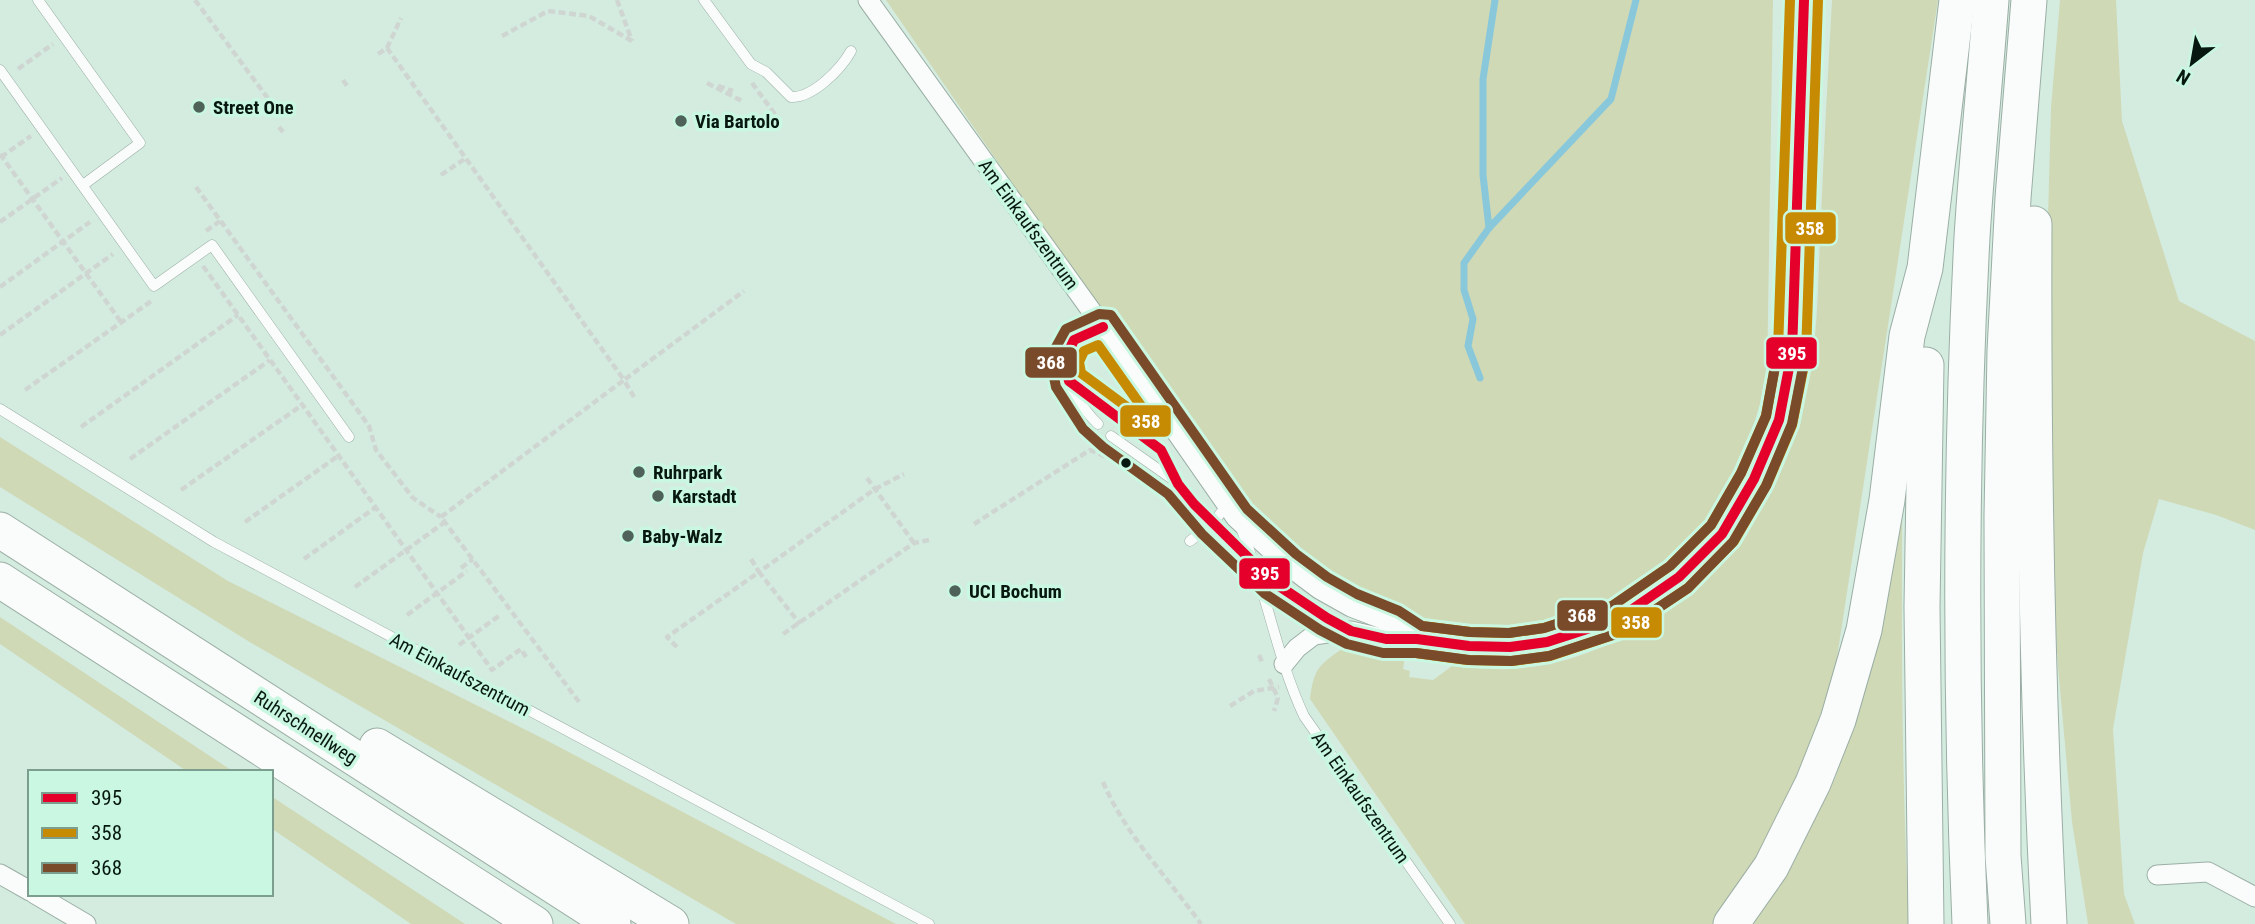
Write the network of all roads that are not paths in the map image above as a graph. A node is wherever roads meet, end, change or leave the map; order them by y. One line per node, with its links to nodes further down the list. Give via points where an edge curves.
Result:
1 (38, 0): 11 (lane, via 139,144)
2 (704, 0): 9 (lane, via 751,64 791,97 807,94 841,69)
3 (868, 0): 13 (street, Am Einkaufszentrum)
4 (1804, 0): 31 (street, Am Einkaufszentrum, via 1792,352 1779,420 1754,480 1722,534 1679,577 1618,620 1547,642 1510,647)
5 (1957, 0): 12 (highway)
6 (1991, 0): 47 (highway, via 1972,235 1964,473 1963,769)
7 (2029, 0): 48 (highway, via 2005,351 2003,828)
8 (2049, 0): 33 (highway, via 2034,209 2033,394)
9 (851, 51)
10 (0, 70): 11 (lane)
11 (83, 186): 20 (lane, via 154,286 199,261 212,246)
12 (1925, 268): 45 (highway, via 1908,336 1887,500 1864,630 1841,709 1788,837); 46 (highway, via 1922,607)
13 (1103, 327): 14 (lane, via 1074,340 1064,361); 22 (street, Am Einkaufszentrum)
14 (1069, 381): 15 (lane); 17 (lane, via 1085,411)
15 (1099, 403)
16 (0, 409): 43 (lane, Am Einkaufszentrum, via 214,541)
17 (1098, 424)
18 (1127, 425): 21 (lane, via 1161,450)
19 (1111, 436): 21 (lane)
20 (349, 437)
21 (1178, 484): 23 (lane)
22 (1232, 511): 23 (lane); 26 (lane, Am Einkaufszentrum); 28 (street, Am Einkaufszentrum, via 1287,565)
23 (1212, 524): 25 (lane); 26 (lane)
24 (0, 530): 30 (highway, Ruhrschnellweg)
25 (1190, 541)
26 (1255, 564): 29 (lane); 32 (lane, Am Einkaufszentrum)
27 (0, 580): 40 (highway)
28 (1338, 599): 29 (lane); 31 (street, Am Einkaufszentrum, via 1393,623)
29 (1326, 625): 31 (street, Am Einkaufszentrum); 32 (street, Am Einkaufszentrum)
30 (157, 631): 41 (highway, Ruhrschnellweg); 42 (highway, via 384,750)
31 (1426, 645)
32 (1284, 664): 44 (lane, Am Einkaufszentrum, via 1304,716)
33 (2044, 830): 49 (highway); 50 (highway)
34 (0, 874): 36 (street)
35 (2157, 875): 38 (street, via 2208,872)
36 (28, 890)
37 (38, 896): 39 (street)
38 (2255, 897)
39 (86, 924)
40 (535, 924)
41 (613, 924)
42 (671, 924)
43 (929, 924)
44 (1450, 924)
45 (1731, 924)
46 (1926, 924)
47 (1970, 924)
48 (2008, 924)
49 (2049, 924)
50 (2072, 924)

